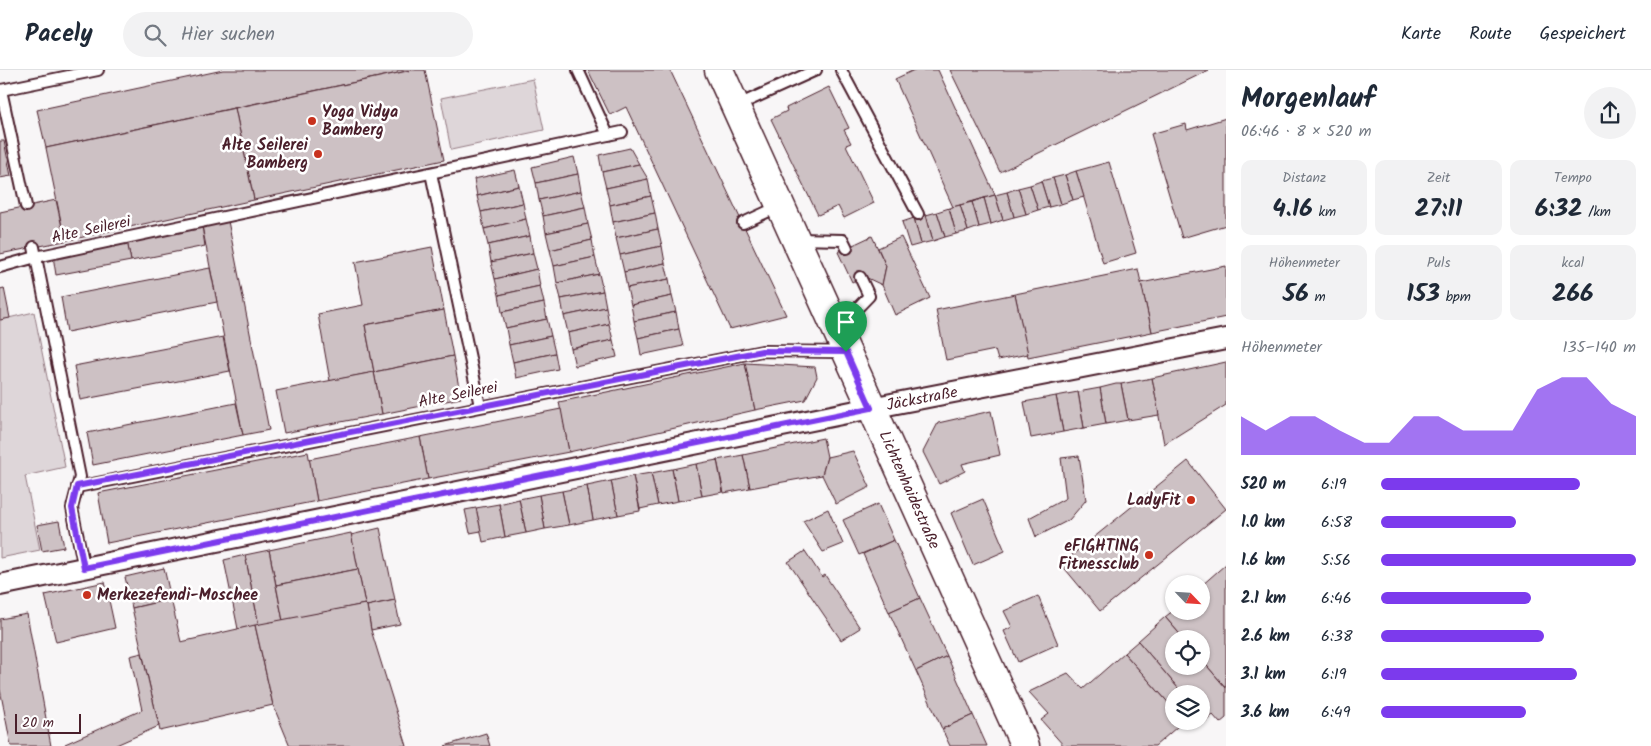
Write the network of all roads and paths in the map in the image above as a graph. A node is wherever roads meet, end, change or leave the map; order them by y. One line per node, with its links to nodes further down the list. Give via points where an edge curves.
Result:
1 (98, 70): 6 (lane)
2 (578, 70): 9 (lane)
3 (719, 70): 7 (street, Lichtenhaidestraße)
4 (816, 70): 7 (lane)
5 (841, 70): 13 (lane)
6 (1, 91): 11 (lane)
7 (736, 107): 12 (street, Lichtenhaidestraße)
8 (622, 132): 9 (lane, Alte Seilerei)
9 (608, 135): 10 (lane, Alte Seilerei)
10 (431, 173): 17 (lane, Alte Seilerei); 22 (lane)
11 (26, 206)
12 (780, 206): 14 (lane); 15 (street, Lichtenhaidestraße)
13 (918, 214)
14 (742, 222)
15 (795, 239): 16 (lane, via 843,240); 21 (street, Lichtenhaidestraße)
16 (847, 248)
17 (36, 252): 18 (lane, Alte Seilerei); 24 (lane, Alte Seilerei, via 80,477)
18 (0, 266)
19 (860, 278): 21 (lane, via 869,296)
20 (1226, 339): 23 (street, Jäckstraße)
21 (841, 341): 22 (lane, Alte Seilerei, via 762,351); 23 (street, Lichtenhaidestraße)
22 (480, 406): 24 (lane, Alte Seilerei)
23 (871, 408): 25 (street, Jäckstraße); 27 (street, Lichtenhaidestraße)
24 (77, 486): 25 (lane, Alte Seilerei, via 72,508)
25 (84, 568): 26 (street, Jäckstraße)
26 (0, 585)
27 (1025, 746)

